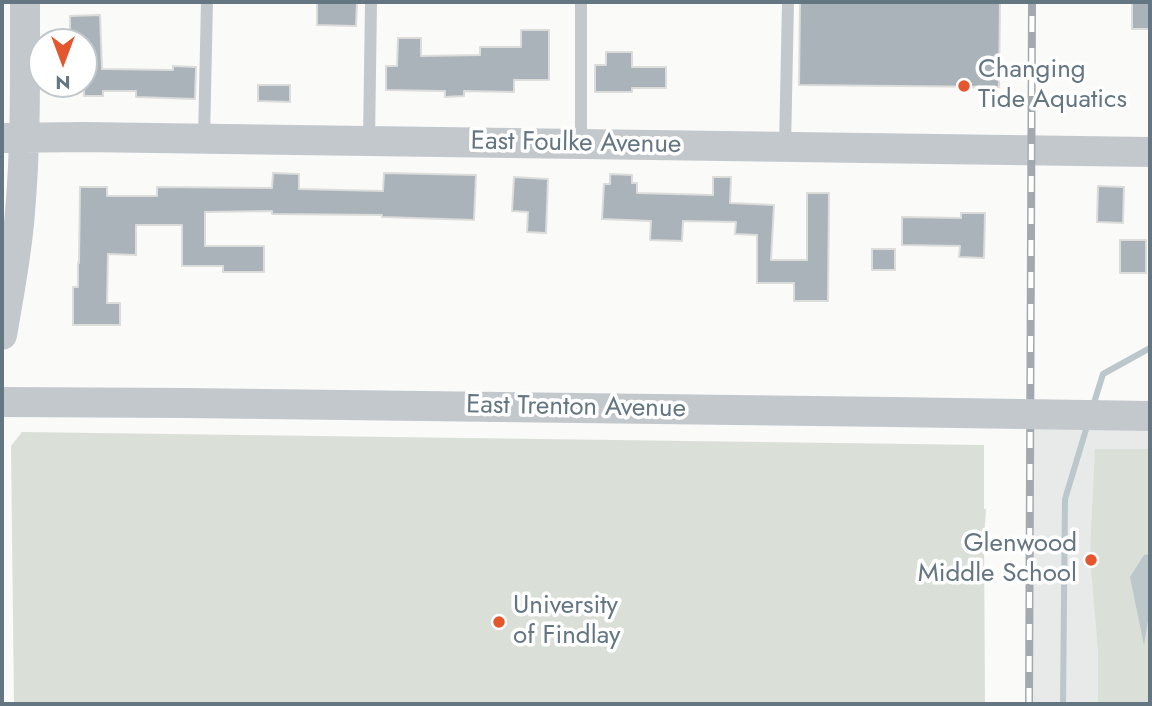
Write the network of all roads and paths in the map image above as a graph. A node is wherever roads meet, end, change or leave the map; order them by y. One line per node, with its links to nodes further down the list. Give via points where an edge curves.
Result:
1 (25, 2): 6 (street)
2 (207, 2): 7 (lane)
3 (371, 2): 8 (lane)
4 (581, 2): 9 (lane)
5 (788, 2): 10 (lane)
6 (13, 138): 7 (street, East Foulke Avenue); 12 (street, via 20,211)
7 (204, 139): 8 (street, East Foulke Avenue)
8 (369, 141): 9 (street, East Foulke Avenue)
9 (581, 145): 10 (street, East Foulke Avenue)
10 (785, 148): 11 (street, East Foulke Avenue)
11 (1150, 152)
12 (2, 335)
13 (2, 402): 14 (street, East Trenton Avenue, bridge)
14 (1150, 416)

